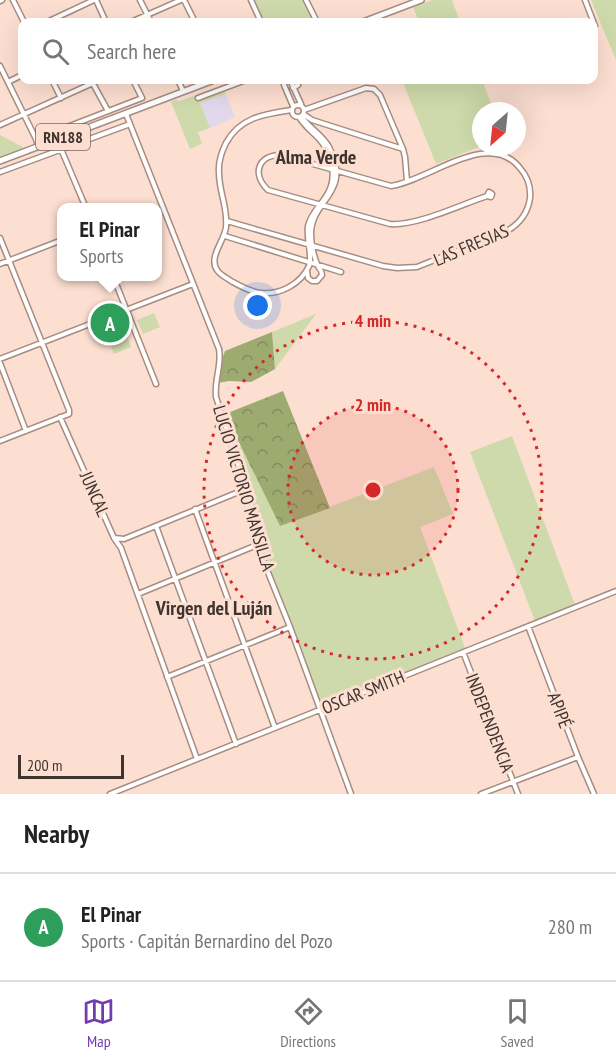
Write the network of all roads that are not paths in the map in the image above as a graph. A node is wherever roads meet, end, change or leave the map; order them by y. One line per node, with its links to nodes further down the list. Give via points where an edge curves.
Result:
1 (13, 0): 11 (street)
2 (95, 0): 10 (street); 13 (street)
3 (140, 0): 9 (street)
4 (182, 0): 9 (street); 16 (street)
5 (251, 0): 17 (street)
6 (306, 0): 18 (street)
7 (422, 0): 19 (main road)
8 (585, 0): 20 (street)
9 (147, 15): 14 (street); 15 (street)
10 (61, 16): 12 (street)
11 (22, 18)
12 (56, 18)
13 (104, 18)
14 (140, 18)
15 (149, 18)
16 (193, 18)
17 (259, 18)
18 (315, 18)
19 (375, 18)
20 (592, 18)
21 (0, 66): 23 (street)
22 (18, 77): 23 (street)
23 (8, 82): 43 (street)
24 (54, 84): 38 (street)
25 (87, 84): 38 (street)
26 (94, 84): 41 (street)
27 (135, 84): 41 (street, via 141,98)
28 (180, 84): 36 (street)
29 (203, 84): 36 (main road, RN188)
30 (235, 84): 35 (street)
31 (284, 84): 40 (street)
32 (292, 84): 34 (street)
33 (298, 84): 34 (street)
34 (293, 88): 42 (street)
35 (219, 90): 37 (street); 39 (street)
36 (183, 91): 44 (main road, RN188)
37 (221, 95)
38 (61, 98): 43 (street)
39 (201, 99)
40 (292, 108): 42 (street, via 296,105); 42 (street, via 294,115); 60 (street, via 253,118 231,134 220,158 219,173)
41 (108, 111): 47 (street)
42 (302, 112): 50 (street, via 312,120); 50 (street, via 366,88 374,89); 52 (street, via 308,125 330,148)
43 (24, 114): 46 (street); 47 (street)
44 (126, 114): 45 (street, LUCIO VICTORIO MANSILLA); 48 (main road, RN188)
45 (130, 124): 49 (street); 57 (street, LUCIO VICTORIO MANSILLA)
46 (0, 125)
47 (36, 139): 48 (street)
48 (39, 147): 51 (main road, RN188)
49 (61, 149): 53 (street); 56 (street)
50 (404, 149): 54 (street)
51 (0, 161)
52 (334, 169): 54 (street, LAS FRESIAS, via 392,186); 59 (street, via 332,193); 59 (street, LAS FRESIAS, via 273,155 265,158 258,170 268,190)
53 (0, 172)
54 (407, 181): 64 (street, LAS FRESIAS, via 475,154 490,152 516,163 525,175 530,201 520,221 507,231 417,267 383,266)
55 (487, 196): 59 (street, via 398,225)
56 (84, 203)
57 (161, 203)
58 (162, 205): 72 (street, LUCIO VICTORIO MANSILLA)
59 (321, 205): 64 (street, via 311,217)
60 (226, 221): 61 (street); 64 (street)
61 (225, 236): 66 (street); 69 (street, via 214,264 248,290 273,292 296,284)
62 (0, 238): 65 (street)
63 (57, 242): 65 (street)
64 (310, 246): 66 (street); 68 (street)
65 (9, 261): 67 (street); 74 (street)
66 (311, 263): 68 (street); 69 (street)
67 (0, 264)
68 (319, 267): 69 (street); 69 (street, via 322,275 317,281 310,280); 70 (street)
69 (307, 270)
70 (341, 272)
71 (115, 281): 73 (street)
72 (193, 284): 73 (street); 80 (street, LUCIO VICTORIO MANSILLA, via 219,349 216,397)
73 (126, 309): 74 (street); 76 (street)
74 (42, 343): 75 (street); 77 (street, via 69,410 69,414)
75 (0, 361): 78 (street)
76 (156, 384)
77 (60, 417): 78 (street); 83 (street, JUNCAL)
78 (26, 430): 79 (street)
79 (0, 441)
80 (246, 489): 81 (street); 84 (street, LUCIO VICTORIO MANSILLA)
81 (195, 509): 82 (street); 85 (street)
82 (156, 526): 83 (street); 86 (street)
83 (114, 538): 88 (street, JUNCAL)
84 (257, 545): 85 (street); 90 (street, LUCIO VICTORIO MANSILLA)
85 (214, 563): 86 (street); 91 (street)
86 (176, 579): 88 (street); 93 (street)
87 (616, 591): 89 (street, OSCAR SMITH)
88 (138, 594): 94 (street, JUNCAL)
89 (528, 626): 92 (street, OSCAR SMITH); 98 (street, APIPÉ)
90 (290, 627): 91 (street); 95 (street, LUCIO VICTORIO MANSILLA)
91 (245, 645): 93 (street); 96 (street)
92 (463, 652): 95 (street, OSCAR SMITH); 100 (street, INDEPENDENCIA)
93 (206, 661): 94 (street); 97 (street)
94 (167, 677): 99 (street, JUNCAL)
95 (320, 710): 96 (street, OSCAR SMITH); 102 (street, LUCIO VICTORIO MANSILLA)
96 (275, 728): 97 (street, OSCAR SMITH)
97 (236, 744): 99 (street, OSCAR SMITH)
98 (578, 757): 100 (street); 105 (street, APIPÉ)
99 (197, 759): 101 (street, OSCAR SMITH)
100 (513, 782): 103 (street); 104 (street, INDEPENDENCIA)
101 (110, 794)
102 (351, 794)
103 (481, 794)
104 (518, 794)
105 (594, 794)

